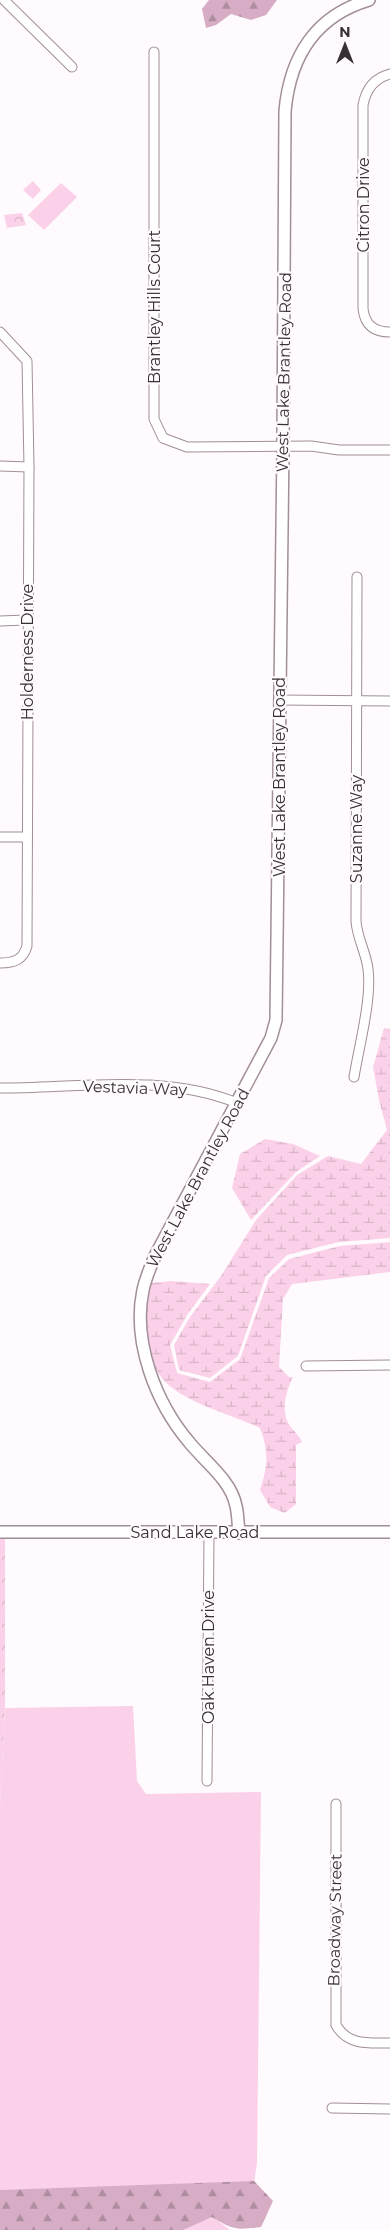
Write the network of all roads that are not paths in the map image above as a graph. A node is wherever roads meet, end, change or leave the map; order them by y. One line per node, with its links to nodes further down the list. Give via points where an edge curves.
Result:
1 (4, 0): 4 (street)
2 (369, 0): 8 (street, West Lake Brantley Road, via 322,25 299,55 287,93)
3 (154, 52): 8 (street, Brantley Hills Court, via 156,429 163,438 187,447)
4 (72, 67)
5 (390, 74): 7 (street, Citron Drive, via 376,81 365,94 363,105 362,299 364,316 371,328)
6 (0, 332): 11 (street, Holderness Drive, via 27,361)
7 (390, 332)
8 (284, 446): 9 (street, Brantley Hills Court); 15 (street, West Lake Brantley Road)
9 (390, 450)
10 (0, 466): 11 (street)
11 (29, 467): 13 (street, Holderness Drive)
12 (357, 577): 17 (street, Suzanne Way)
13 (26, 620): 14 (street); 19 (street, Holderness Drive)
14 (0, 621)
15 (279, 700): 17 (street); 23 (street, West Lake Brantley Road, via 276,1020 271,1038)
16 (390, 701): 17 (street)
17 (356, 702): 21 (street, Suzanne Way, via 356,930 366,959 369,986)
18 (0, 837): 19 (street)
19 (28, 837): 20 (street, Holderness Drive, via 27,946 18,960)
20 (0, 963)
21 (354, 1077)
22 (0, 1088): 23 (street, Vestavia Way, via 116,1084 212,1092)
23 (237, 1103): 28 (street, West Lake Brantley Road, via 156,1254 143,1290 141,1325 146,1360 160,1394 188,1441 231,1491)
24 (390, 1365): 25 (street)
25 (306, 1366)
26 (0, 1532): 27 (street, Sand Lake Road)
27 (209, 1532): 28 (street, Sand Lake Road); 30 (street, Oak Haven Drive)
28 (239, 1532): 29 (street, Sand Lake Road)
29 (390, 1532)
30 (207, 1781)
31 (336, 1804): 32 (street, Broadway Street, via 336,2025 342,2035 352,2041)
32 (390, 2043)
33 (332, 2108): 34 (street)
34 (390, 2109)

